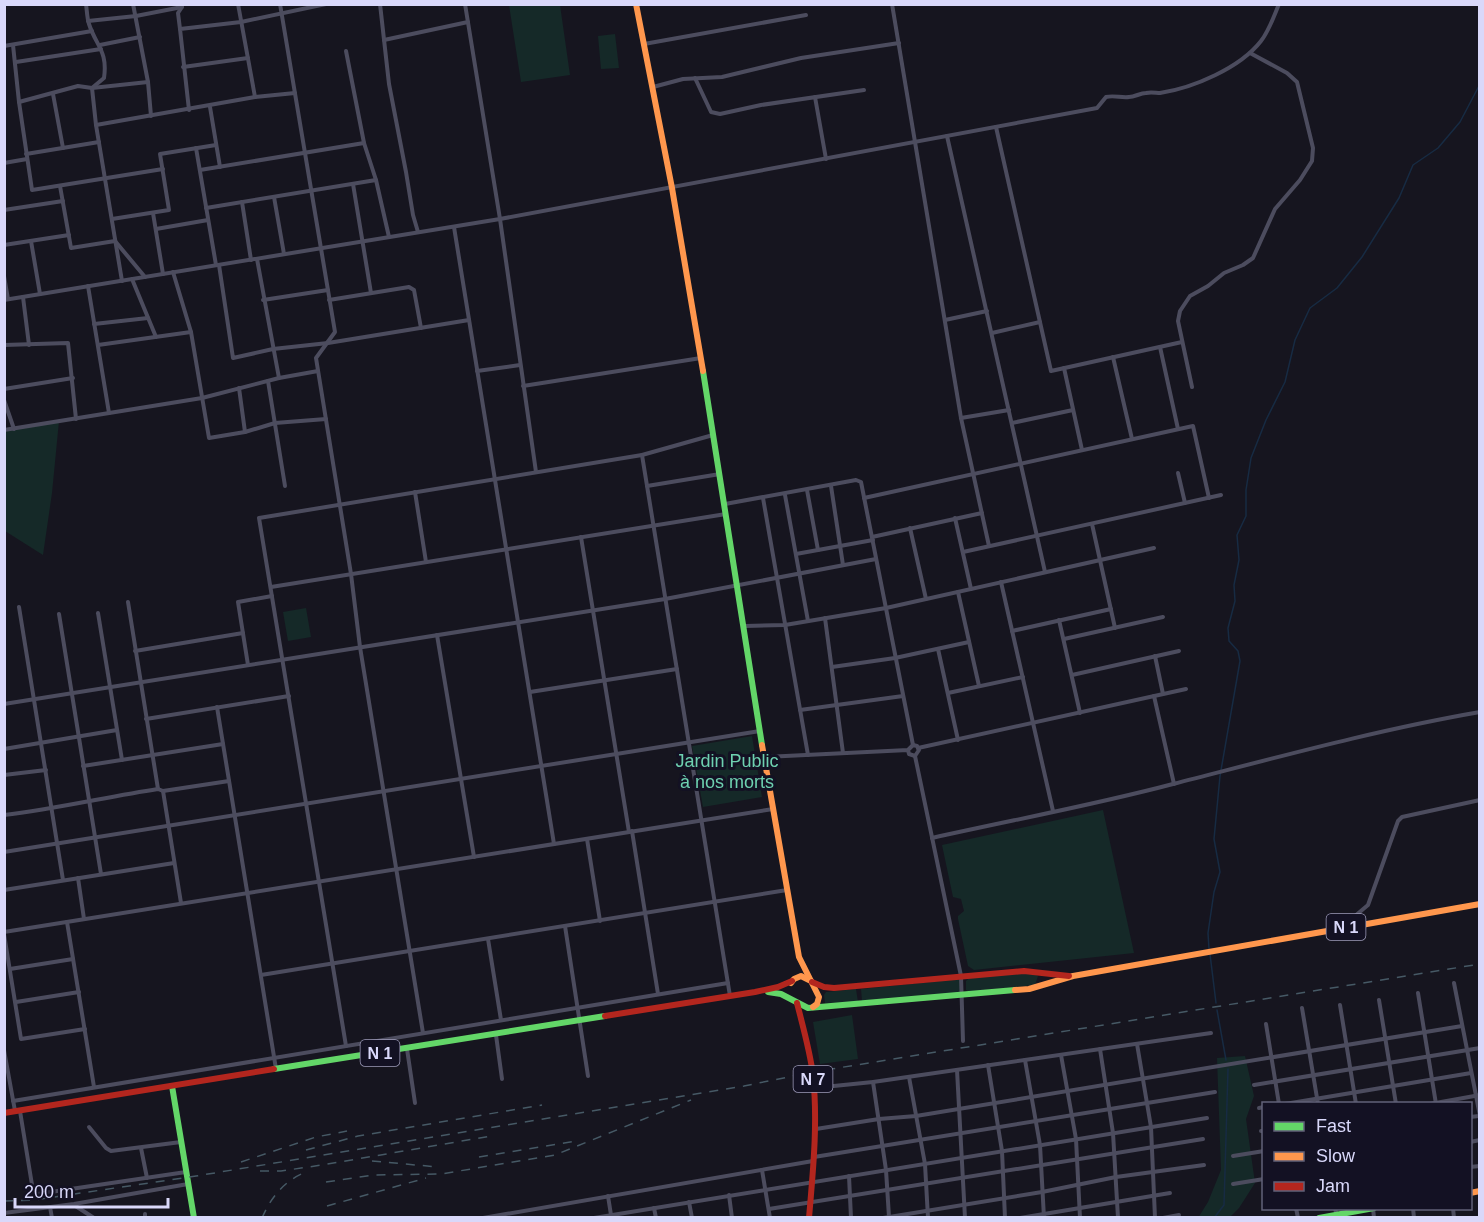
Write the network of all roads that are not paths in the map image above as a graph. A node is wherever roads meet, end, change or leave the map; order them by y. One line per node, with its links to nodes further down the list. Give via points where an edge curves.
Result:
1 (86, 4): 15 (street)
2 (132, 4): 14 (street)
3 (238, 4): 16 (street)
4 (280, 4): 12 (street)
5 (326, 4): 12 (street)
6 (380, 4): 21 (street)
7 (465, 4): 17 (street)
8 (636, 4): 23 (main road)
9 (892, 4): 22 (street)
10 (1280, 4): 28 (street, via 1262,40)
11 (182, 5): 14 (street); 18 (street, via 178,13)
12 (282, 14): 16 (street); 37 (street)
13 (806, 15): 23 (street)
14 (136, 16): 15 (street); 20 (street)
15 (88, 21): 19 (street)
16 (241, 22): 18 (street); 29 (street)
17 (468, 22): 21 (street); 74 (street)
18 (180, 29): 31 (street)
19 (92, 31): 24 (street); 26 (street)
20 (141, 37): 26 (street); 33 (street)
21 (384, 40): 78 (street)
22 (899, 43): 32 (street, via 801,58 722,77); 49 (street)
23 (644, 44): 34 (main road)
24 (13, 45): 25 (street); 30 (street)
25 (4, 46)
26 (101, 47): 30 (street); 35 (street, via 106,64 104,78)
27 (346, 51): 50 (street)
28 (1250, 53): 46 (street, via 1203,80 1160,93 1106,97 1097,108); 113 (street, via 1297,82 1313,148 1312,161 1275,209 1253,258 1224,273 1186,301 1178,321)
29 (248, 58): 31 (street); 40 (street)
30 (16, 62): 41 (street)
31 (183, 67): 43 (street)
32 (695, 78): 34 (street); 39 (street, via 714,114)
33 (148, 82): 35 (street); 44 (street)
34 (652, 87): 65 (main road)
35 (92, 88): 38 (street, via 78,86); 45 (street)
36 (864, 90): 39 (street)
37 (295, 93): 40 (street); 54 (street)
38 (53, 94): 41 (street); 52 (street)
39 (815, 97): 56 (street)
40 (255, 98): 42 (street)
41 (18, 102): 55 (street)
42 (210, 106): 43 (street); 51 (street)
43 (189, 110): 44 (street)
44 (151, 116): 45 (street)
45 (96, 125): 48 (street)
46 (996, 127): 47 (street); 107 (street)
47 (947, 136): 49 (street); 103 (street)
48 (99, 142): 52 (street); 61 (street)
49 (916, 142): 56 (street); 106 (street)
50 (364, 143): 54 (street); 62 (street)
51 (216, 145): 53 (street); 58 (street)
52 (63, 148): 55 (street)
53 (196, 148): 59 (street, via 160,154); 60 (street)
54 (305, 152): 58 (street); 66 (street)
55 (27, 157): 57 (street); 64 (street, via 32,190)
56 (826, 159): 65 (street)
57 (4, 163)
58 (220, 167): 60 (street)
59 (163, 169): 61 (street); 72 (street, via 170,210)
60 (200, 171): 70 (street)
61 (105, 178): 64 (street); 73 (street)
62 (376, 180): 63 (street); 80 (street)
63 (353, 184): 66 (street); 83 (street)
64 (60, 186): 68 (street)
65 (672, 188): 74 (street); 121 (main road)
66 (311, 191): 67 (street); 85 (street)
67 (274, 197): 69 (street); 86 (street)
68 (63, 201): 71 (street); 79 (street)
69 (242, 202): 70 (street); 87 (street)
70 (206, 208): 75 (street)
71 (4, 210)
72 (153, 213): 73 (street); 77 (street)
73 (112, 219): 82 (street)
74 (500, 219): 76 (street); 122 (street)
75 (208, 220): 77 (street); 88 (street)
76 (453, 226): 78 (street); 105 (street)
77 (156, 229): 90 (street)
78 (418, 232): 80 (street)
79 (69, 235): 81 (street); 82 (street, via 71,248)
80 (389, 237): 83 (street)
81 (31, 241): 84 (street); 98 (street)
82 (115, 241): 92 (street); 94 (street)
83 (362, 241): 85 (street); 97 (street)
84 (4, 245)
85 (321, 248): 86 (street); 96 (street)
86 (284, 254): 87 (street)
87 (254, 259): 88 (street); 101 (street)
88 (218, 265): 89 (street); 119 (street, via 233,358)
89 (173, 272): 90 (street); 110 (street)
90 (163, 274): 92 (street)
91 (4, 276): 100 (street)
92 (145, 277): 93 (street)
93 (132, 279): 94 (street); 104 (street)
94 (122, 281): 95 (street)
95 (88, 286): 98 (street); 108 (street)
96 (328, 290): 101 (street); 102 (street)
97 (371, 293): 102 (street); 109 (street, via 412,288)
98 (40, 294): 99 (street)
99 (22, 297): 100 (street); 116 (street)
100 (6, 299)
101 (263, 300): 119 (street)
102 (329, 300): 114 (street, via 335,332)
103 (987, 311): 106 (street); 111 (street)
104 (148, 318): 108 (street); 112 (street)
105 (469, 320): 109 (street); 125 (street)
106 (945, 320): 139 (street)
107 (1040, 322): 111 (street); 123 (street, via 1051,371)
108 (94, 324): 117 (street)
109 (421, 328): 114 (street)
110 (191, 332): 112 (street); 133 (street)
111 (992, 333): 135 (street)
112 (156, 337): 117 (street)
113 (1182, 342): 118 (street); 130 (street)
114 (328, 343): 119 (street); 124 (street, via 316,358)
115 (4, 345): 116 (street)
116 (28, 345): 126 (street, via 68,343)
117 (98, 345): 137 (street)
118 (1160, 347): 120 (street); 144 (street)
119 (273, 349): 127 (street)
120 (1113, 357): 123 (street); 148 (street)
121 (700, 358): 129 (street); 147 (main road)
122 (520, 365): 125 (street); 129 (street)
123 (1064, 368): 136 (street)
124 (318, 370): 127 (street); 140 (street)
125 (477, 371): 156 (street)
126 (73, 378): 132 (street); 138 (street)
127 (279, 378): 128 (street)
128 (268, 381): 131 (street); 141 (street)
129 (523, 387): 152 (street)
130 (1192, 387)
131 (239, 388): 133 (street); 146 (street)
132 (4, 389)
133 (202, 398): 137 (street); 146 (street, via 209,438)
134 (4, 400): 143 (street)
135 (1009, 410): 139 (street); 142 (street)
136 (1073, 410): 142 (street); 149 (street)
137 (109, 413): 138 (street)
138 (76, 418): 143 (street)
139 (961, 418): 155 (street)
140 (326, 419): 141 (street); 169 (street)
141 (275, 423): 146 (street); 157 (street)
142 (1012, 423): 151 (street)
143 (14, 429): 145 (street)
144 (1178, 429): 148 (street); 166 (street, via 1193,426)
145 (4, 430)
146 (245, 432)
147 (713, 435): 150 (street); 154 (main road)
148 (1132, 439): 149 (street)
149 (1082, 450): 151 (street)
150 (642, 455): 152 (street); 158 (street)
151 (1021, 464): 155 (street); 176 (street)
152 (536, 473): 156 (street)
153 (1178, 473): 167 (street)
154 (720, 474): 158 (street); 168 (main road)
155 (974, 474): 165 (street); 170 (street)
156 (495, 479): 161 (street); 182 (street)
157 (285, 486)
158 (647, 486): 174 (street)
159 (831, 486): 160 (street); 165 (street, via 858,480); 179 (street)
160 (807, 490): 162 (street); 183 (street)
161 (415, 492): 169 (street); 188 (street)
162 (785, 495): 164 (street); 185 (street)
163 (1221, 495): 166 (street)
164 (763, 498): 168 (street); 193 (street)
165 (864, 498): 178 (street)
166 (1209, 498): 167 (street)
167 (1185, 503): 173 (street)
168 (725, 504): 171 (main road)
169 (340, 505): 192 (street); 196 (street, via 260,518)
170 (982, 513): 172 (street); 180 (street)
171 (727, 514): 174 (street); 195 (main road)
172 (955, 518): 175 (street); 184 (street)
173 (1092, 524): 176 (street); 187 (street)
174 (653, 525): 177 (street); 200 (street)
175 (910, 528): 178 (street); 201 (street)
176 (1037, 536): 180 (street); 190 (street)
177 (580, 537): 182 (street); 206 (street)
178 (872, 538): 179 (street); 186 (street)
179 (840, 546): 183 (street); 189 (street)
180 (990, 546): 184 (street)
181 (1154, 548): 187 (street)
182 (506, 549): 188 (street); 213 (street)
183 (818, 550): 185 (street)
184 (963, 552): 197 (street)
185 (796, 554): 191 (street)
186 (876, 560): 189 (street); 204 (street)
187 (1100, 560): 190 (street); 205 (street)
188 (426, 562): 192 (street)
189 (843, 565): 191 (street)
190 (1045, 572): 194 (street)
191 (799, 573): 193 (street); 212 (street)
192 (351, 574): 196 (street); 222 (street)
193 (777, 578): 195 (street); 214 (street)
194 (1001, 582): 197 (street); 217 (street)
195 (737, 584): 200 (street); 215 (main road)
196 (271, 587): 199 (street)
197 (971, 589): 198 (street)
198 (958, 592): 201 (street); 221 (street)
199 (272, 596): 218 (street, via 238,602); 228 (street)
200 (665, 599): 206 (street); 231 (street)
201 (926, 599): 204 (street)
202 (128, 602): 224 (street)
203 (19, 607): 246 (street)
204 (886, 608): 210 (street); 227 (street)
205 (1111, 609): 211 (street); 216 (street)
206 (592, 610): 213 (street); 234 (street)
207 (98, 613): 237 (street)
208 (59, 614): 241 (street)
209 (1163, 617): 216 (street)
210 (825, 618): 212 (street); 230 (street)
211 (1059, 620): 217 (street); 220 (street)
212 (808, 621): 214 (street)
213 (518, 622): 219 (street); 239 (street)
214 (785, 625): 215 (street); 250 (street)
215 (745, 626): 256 (main road)
216 (1115, 628): 220 (street)
217 (1012, 631): 233 (street)
218 (243, 633): 224 (street); 229 (street)
219 (437, 635): 222 (street); 277 (street)
220 (1064, 639): 232 (street)
221 (969, 642): 223 (street); 236 (street)
222 (360, 647): 228 (street); 282 (street)
223 (938, 649): 227 (street); 240 (street)
224 (135, 651): 235 (street)
225 (1179, 651): 226 (street)
226 (1155, 656): 232 (street); 242 (street)
227 (896, 658): 230 (street); 244 (street)
228 (283, 660): 229 (street); 243 (street)
229 (248, 665): 235 (street)
230 (832, 667): 248 (street)
231 (676, 669): 234 (street); 260 (street)
232 (1072, 675): 252 (street)
233 (1023, 677): 236 (street); 254 (street)
234 (604, 680): 239 (street); 267 (street)
235 (140, 683): 237 (street); 253 (street)
236 (979, 686): 240 (street)
237 (110, 687): 241 (street); 255 (street)
238 (1186, 689): 242 (street)
239 (530, 692): 274 (street)
240 (948, 693): 258 (street)
241 (72, 694): 246 (street); 257 (street)
242 (1163, 694): 245 (street)
243 (289, 696): 249 (street); 285 (street)
244 (903, 696): 248 (street); 262 (street)
245 (1154, 696): 252 (street); 279 (street)
246 (34, 700): 247 (street); 259 (street)
247 (4, 704)
248 (836, 705): 250 (street); 266 (street)
249 (218, 707): 253 (street); 261 (street)
250 (800, 710): 269 (street)
251 (1479, 712): 279 (street, via 1421,722)
252 (1080, 713): 254 (street)
253 (146, 719): 268 (street)
254 (1033, 723): 258 (street); 288 (street)
255 (117, 730): 257 (street); 272 (street)
256 (760, 731): 260 (street); 271 (main road)
257 (79, 737): 259 (street); 273 (street)
258 (958, 740): 263 (street)
259 (41, 743): 264 (street); 275 (street)
260 (689, 743): 267 (street); 291 (street)
261 (224, 744): 268 (street); 278 (street)
262 (913, 745): 263 (street); 265 (street)
263 (918, 748): 270 (street)
264 (4, 749)
265 (908, 750): 266 (street); 270 (street)
266 (843, 753): 269 (street)
267 (616, 754): 274 (street); 293 (street)
268 (152, 755): 272 (street); 280 (street)
269 (808, 755): 271 (street)
270 (915, 756): 296 (street)
271 (765, 757): 287 (main road)
272 (122, 760): 273 (street)
273 (83, 766): 283 (street)
274 (542, 766): 277 (street); 298 (street)
275 (46, 770): 276 (street); 286 (street)
276 (4, 775)
277 (461, 779): 282 (street); 300 (street)
278 (229, 781): 281 (street); 290 (street)
279 (1174, 784): 288 (street)
280 (158, 789): 281 (street); 283 (street)
281 (163, 791): 292 (street)
282 (384, 791): 285 (street); 302 (street)
283 (89, 800): 286 (street); 294 (street)
284 (1479, 800): 318 (street, via 1398,820 1368,905)
285 (306, 804): 290 (street); 306 (street)
286 (52, 809): 289 (street); 297 (street)
287 (773, 809): 291 (street); 308 (main road)
288 (1053, 811): 296 (street)
289 (4, 815)
290 (235, 815): 292 (street); 309 (street)
291 (701, 820): 293 (street); 310 (street)
292 (168, 826): 294 (street); 301 (street)
293 (630, 832): 295 (street); 313 (street)
294 (95, 838): 297 (street); 303 (street)
295 (587, 838): 298 (street); 315 (street)
296 (932, 838): 327 (street)
297 (58, 844): 299 (street); 305 (street)
298 (554, 844): 300 (street)
299 (4, 852)
300 (474, 857): 302 (street)
301 (174, 863): 303 (street); 311 (street)
302 (396, 869): 306 (street); 321 (street)
303 (101, 874): 304 (street)
304 (78, 878): 305 (street); 314 (street)
305 (63, 880): 307 (street)
306 (319, 881): 309 (street); 324 (street)
307 (4, 890)
308 (788, 890): 310 (street); 322 (main road)
309 (248, 893): 311 (street); 326 (street)
310 (715, 902): 313 (street); 331 (street)
311 (181, 903): 314 (street)
312 (1479, 903): 318 (main road, N 1)
313 (645, 914): 315 (street); 336 (street)
314 (84, 919): 316 (street)
315 (600, 921): 317 (street)
316 (67, 922): 319 (street); 323 (street)
317 (565, 926): 320 (street); 343 (street)
318 (1341, 928): 328 (main road, N 1)
319 (4, 933): 325 (street)
320 (488, 939): 321 (street); 346 (street)
321 (410, 951): 324 (street); 352 (street)
322 (799, 957): 329 (main road); 330 (main road)
323 (73, 959): 325 (street); 333 (street)
324 (332, 964): 326 (street); 360 (street)
325 (10, 969): 341 (street)
326 (261, 975): 370 (street)
327 (962, 976): 328 (main road, N 1, via 1032,970); 330 (main road, N 1, via 834,988); 337 (street)
328 (1073, 976): 337 (main road, N 1, via 1034,989)
329 (793, 980): 330 (main road, via 801,976); 334 (main road, N 1); 340 (main road, via 790,992)
330 (811, 982): 344 (main road, via 819,997)
331 (728, 983): 336 (street); 338 (street)
332 (1454, 983): 349 (street)
333 (79, 992): 341 (street); 350 (street)
334 (755, 992): 338 (main road, N 1); 340 (main road, N 1, via 779,992)
335 (1418, 993): 354 (street)
336 (658, 994): 343 (street)
337 (963, 995): 344 (main road, N 1); 357 (street)
338 (730, 996): 347 (main road, N 1)
339 (1379, 1000): 356 (street)
340 (796, 1001): 344 (main road); 351 (main road, N 7)
341 (16, 1002): 350 (street, via 21,1039)
342 (1340, 1005): 359 (street)
343 (579, 1007): 346 (street); 347 (street)
344 (812, 1008): 351 (main road, N 7)
345 (1302, 1008): 366 (street)
346 (501, 1020): 352 (street)
347 (581, 1020): 355 (main road, N 1); 378 (street)
348 (1266, 1024): 368 (street)
349 (1462, 1026): 354 (street); 365 (street)
350 (85, 1029): 390 (street)
351 (805, 1030): 391 (main road, N 7)
352 (423, 1033): 360 (street)
353 (1211, 1033): 358 (street)
354 (1424, 1033): 356 (street); 369 (street)
355 (495, 1034): 361 (main road, N 1); 382 (street)
356 (1385, 1039): 359 (street); 372 (street)
357 (963, 1041)
358 (1137, 1044): 363 (street); 381 (street)
359 (1346, 1045): 366 (street); 376 (street)
360 (346, 1046): 370 (street)
361 (407, 1048): 374 (main road, N 1); 404 (street)
362 (1479, 1048): 365 (street)
363 (1100, 1049): 367 (street); 386 (street)
364 (4, 1050): 397 (street)
365 (1468, 1050): 369 (street); 377 (street)
366 (1309, 1051): 368 (street); 379 (street)
367 (1061, 1055): 371 (street); 392 (street)
368 (1272, 1057): 381 (street); 385 (street)
369 (1428, 1057): 372 (street); 383 (street)
370 (274, 1058): 374 (street); 390 (street)
371 (1025, 1060): 373 (street); 396 (street)
372 (1389, 1063): 376 (street); 389 (street)
373 (988, 1065): 375 (street); 405 (street)
374 (276, 1070): 388 (main road, N 1)
375 (957, 1070): 380 (street); 407 (street)
376 (1350, 1070): 379 (street); 394 (street)
377 (1471, 1073): 383 (street); 395 (street)
378 (588, 1076)
379 (1313, 1076): 385 (street); 398 (street)
380 (909, 1077): 384 (street); 412 (street)
381 (1143, 1078): 386 (street); 406 (street)
382 (502, 1079)
383 (1432, 1080): 389 (street); 402 (street)
384 (873, 1082): 391 (street); 415 (street)
385 (1276, 1082): 387 (street); 399 (street)
386 (1104, 1085): 392 (street); 408 (street)
387 (1254, 1085)
388 (172, 1086): 409 (main road, N 1); 426 (main road)
389 (1393, 1086): 394 (street); 401 (street)
390 (94, 1087): 397 (street)
391 (814, 1088): 420 (main road, N 7)
392 (1068, 1091): 396 (street); 411 (street)
393 (1215, 1092): 406 (street)
394 (1354, 1092): 398 (street); 400 (street)
395 (1478, 1095): 403 (street); 413 (street)
396 (1031, 1097): 405 (street); 416 (street)
397 (13, 1101): 409 (street)
398 (1318, 1101)
399 (1279, 1102)
400 (1356, 1102)
401 (1396, 1102)
402 (1434, 1102)
403 (1440, 1102)
404 (415, 1103)
405 (994, 1103): 407 (street); 418 (street)
406 (1148, 1103): 408 (street); 419 (street)
407 (959, 1109): 412 (street); 421 (street)
408 (1109, 1109): 411 (street); 422 (street)
409 (17, 1111): 410 (main road, N 1); 448 (street, via 33,1191 37,1194)
410 (4, 1113)
411 (1072, 1115): 416 (street); 423 (street)
412 (916, 1116): 415 (street); 425 (street)
413 (1479, 1116)
414 (1207, 1118): 419 (street)
415 (879, 1119): 420 (street); 428 (street)
416 (1036, 1121): 418 (street); 427 (street)
417 (89, 1126): 430 (street, via 109,1150)
418 (998, 1127): 421 (street); 431 (street)
419 (1151, 1127): 422 (street); 429 (street)
420 (816, 1129): 436 (main road, N 7)
421 (960, 1133): 425 (street); 435 (street)
422 (1113, 1133): 423 (street); 433 (street)
423 (1076, 1139): 427 (street); 437 (street)
424 (1203, 1139): 429 (street)
425 (920, 1140): 428 (street); 438 (street)
426 (182, 1141): 430 (street); 445 (main road)
427 (1040, 1145): 431 (street); 439 (street)
428 (883, 1146): 436 (street); 442 (street)
429 (1152, 1147): 433 (street); 444 (street)
430 (141, 1148): 448 (street)
431 (1002, 1151): 435 (street); 443 (street)
432 (1262, 1151): 434 (street)
433 (1114, 1153): 437 (street); 447 (street)
434 (1233, 1156)
435 (962, 1158): 438 (street); 449 (street)
436 (813, 1159): 441 (street); 451 (main road, N 7)
437 (1077, 1160): 439 (street); 454 (street)
438 (925, 1164): 442 (street); 453 (street)
439 (1041, 1165): 443 (street); 458 (street)
440 (1204, 1165): 444 (street)
441 (762, 1170): 456 (street); 461 (street)
442 (886, 1170): 446 (street); 457 (street)
443 (1003, 1171): 449 (street); 464 (street)
444 (1153, 1171): 447 (street); 463 (street)
445 (186, 1172): 448 (street); 452 (main road)
446 (849, 1176): 451 (street); 462 (street)
447 (1116, 1177): 454 (street); 466 (street)
448 (147, 1178)
449 (963, 1178): 453 (street); 469 (street)
450 (1262, 1179): 455 (street)
451 (812, 1182): 456 (street); 467 (main road, N 7)
452 (188, 1184): 468 (street); 485 (main road)
453 (926, 1184): 457 (street); 474 (street)
454 (1078, 1184): 458 (street); 472 (street)
455 (1233, 1184)
456 (766, 1189): 460 (street); 473 (street)
457 (887, 1190): 462 (street); 482 (street)
458 (1042, 1192): 464 (street); 481 (street)
459 (1170, 1193): 463 (street)
460 (729, 1195): 465 (street); 490 (street)
461 (608, 1196): 478 (street); 480 (street)
462 (850, 1196): 467 (street); 493 (street)
463 (1154, 1196): 466 (street); 500 (street)
464 (1005, 1198): 469 (street); 496 (street)
465 (689, 1202): 471 (street); 489 (street)
466 (1117, 1202): 472 (street); 499 (street)
467 (810, 1203): 473 (street); 492 (main road, N 7)
468 (74, 1204): 470 (street); 484 (street)
469 (964, 1204): 474 (street); 495 (street)
470 (50, 1207): 476 (street); 483 (street)
471 (654, 1208): 480 (street); 488 (street)
472 (1080, 1208): 481 (street); 498 (street)
473 (769, 1209): 491 (street)
474 (927, 1210): 482 (street); 494 (street)
475 (1366, 1210): 477 (main road)
476 (4, 1213)
477 (1336, 1214): 502 (main road)
478 (510, 1215): 486 (street)
479 (1179, 1215): 501 (street)
480 (610, 1216): 487 (street)
481 (1044, 1216): 497 (street)
482 (887, 1217)
483 (52, 1218)
484 (94, 1218)
485 (194, 1218)
486 (483, 1218)
487 (594, 1218)
488 (656, 1218)
489 (692, 1218)
490 (732, 1218)
491 (770, 1218)
492 (809, 1218)
493 (851, 1218)
494 (928, 1218)
495 (965, 1218)
496 (1005, 1218)
497 (1020, 1218)
498 (1080, 1218)
499 (1118, 1218)
500 (1155, 1218)
501 (1163, 1218)
502 (1319, 1218)

